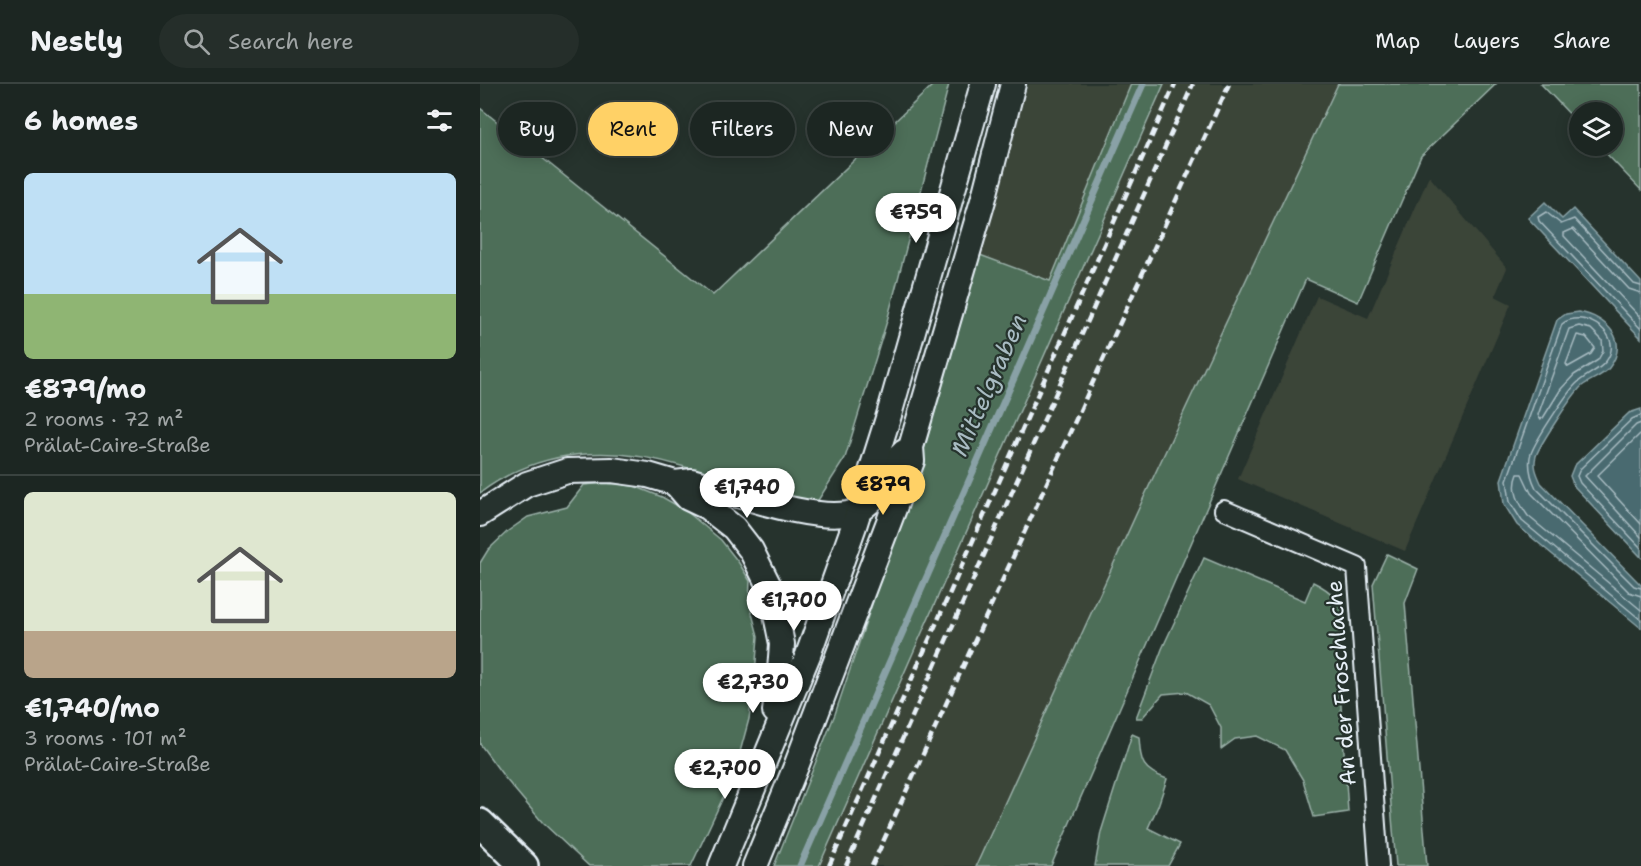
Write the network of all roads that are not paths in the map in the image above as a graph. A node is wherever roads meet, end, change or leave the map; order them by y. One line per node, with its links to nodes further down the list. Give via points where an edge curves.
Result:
1 (983, 84): 3 (street)
2 (1013, 84): 4 (street)
3 (968, 138): 4 (street); 7 (street)
4 (996, 146): 5 (street)
5 (911, 447): 7 (street, via 899,457 885,484); 14 (street, via 912,461 896,506)
6 (675, 483): 7 (street, via 692,481 798,512 841,514); 9 (street, via 612,470 567,471 527,483); 10 (street, via 688,498 734,528 751,550 771,590 782,644)
7 (859, 510): 10 (street, via 808,655)
8 (1224, 510): 15 (street, An der Froschlache, via 1356,567)
9 (480, 514)
10 (768, 750): 13 (street)
11 (482, 824): 12 (main road)
12 (524, 866)
13 (721, 866)
14 (755, 866)
15 (1379, 866)

